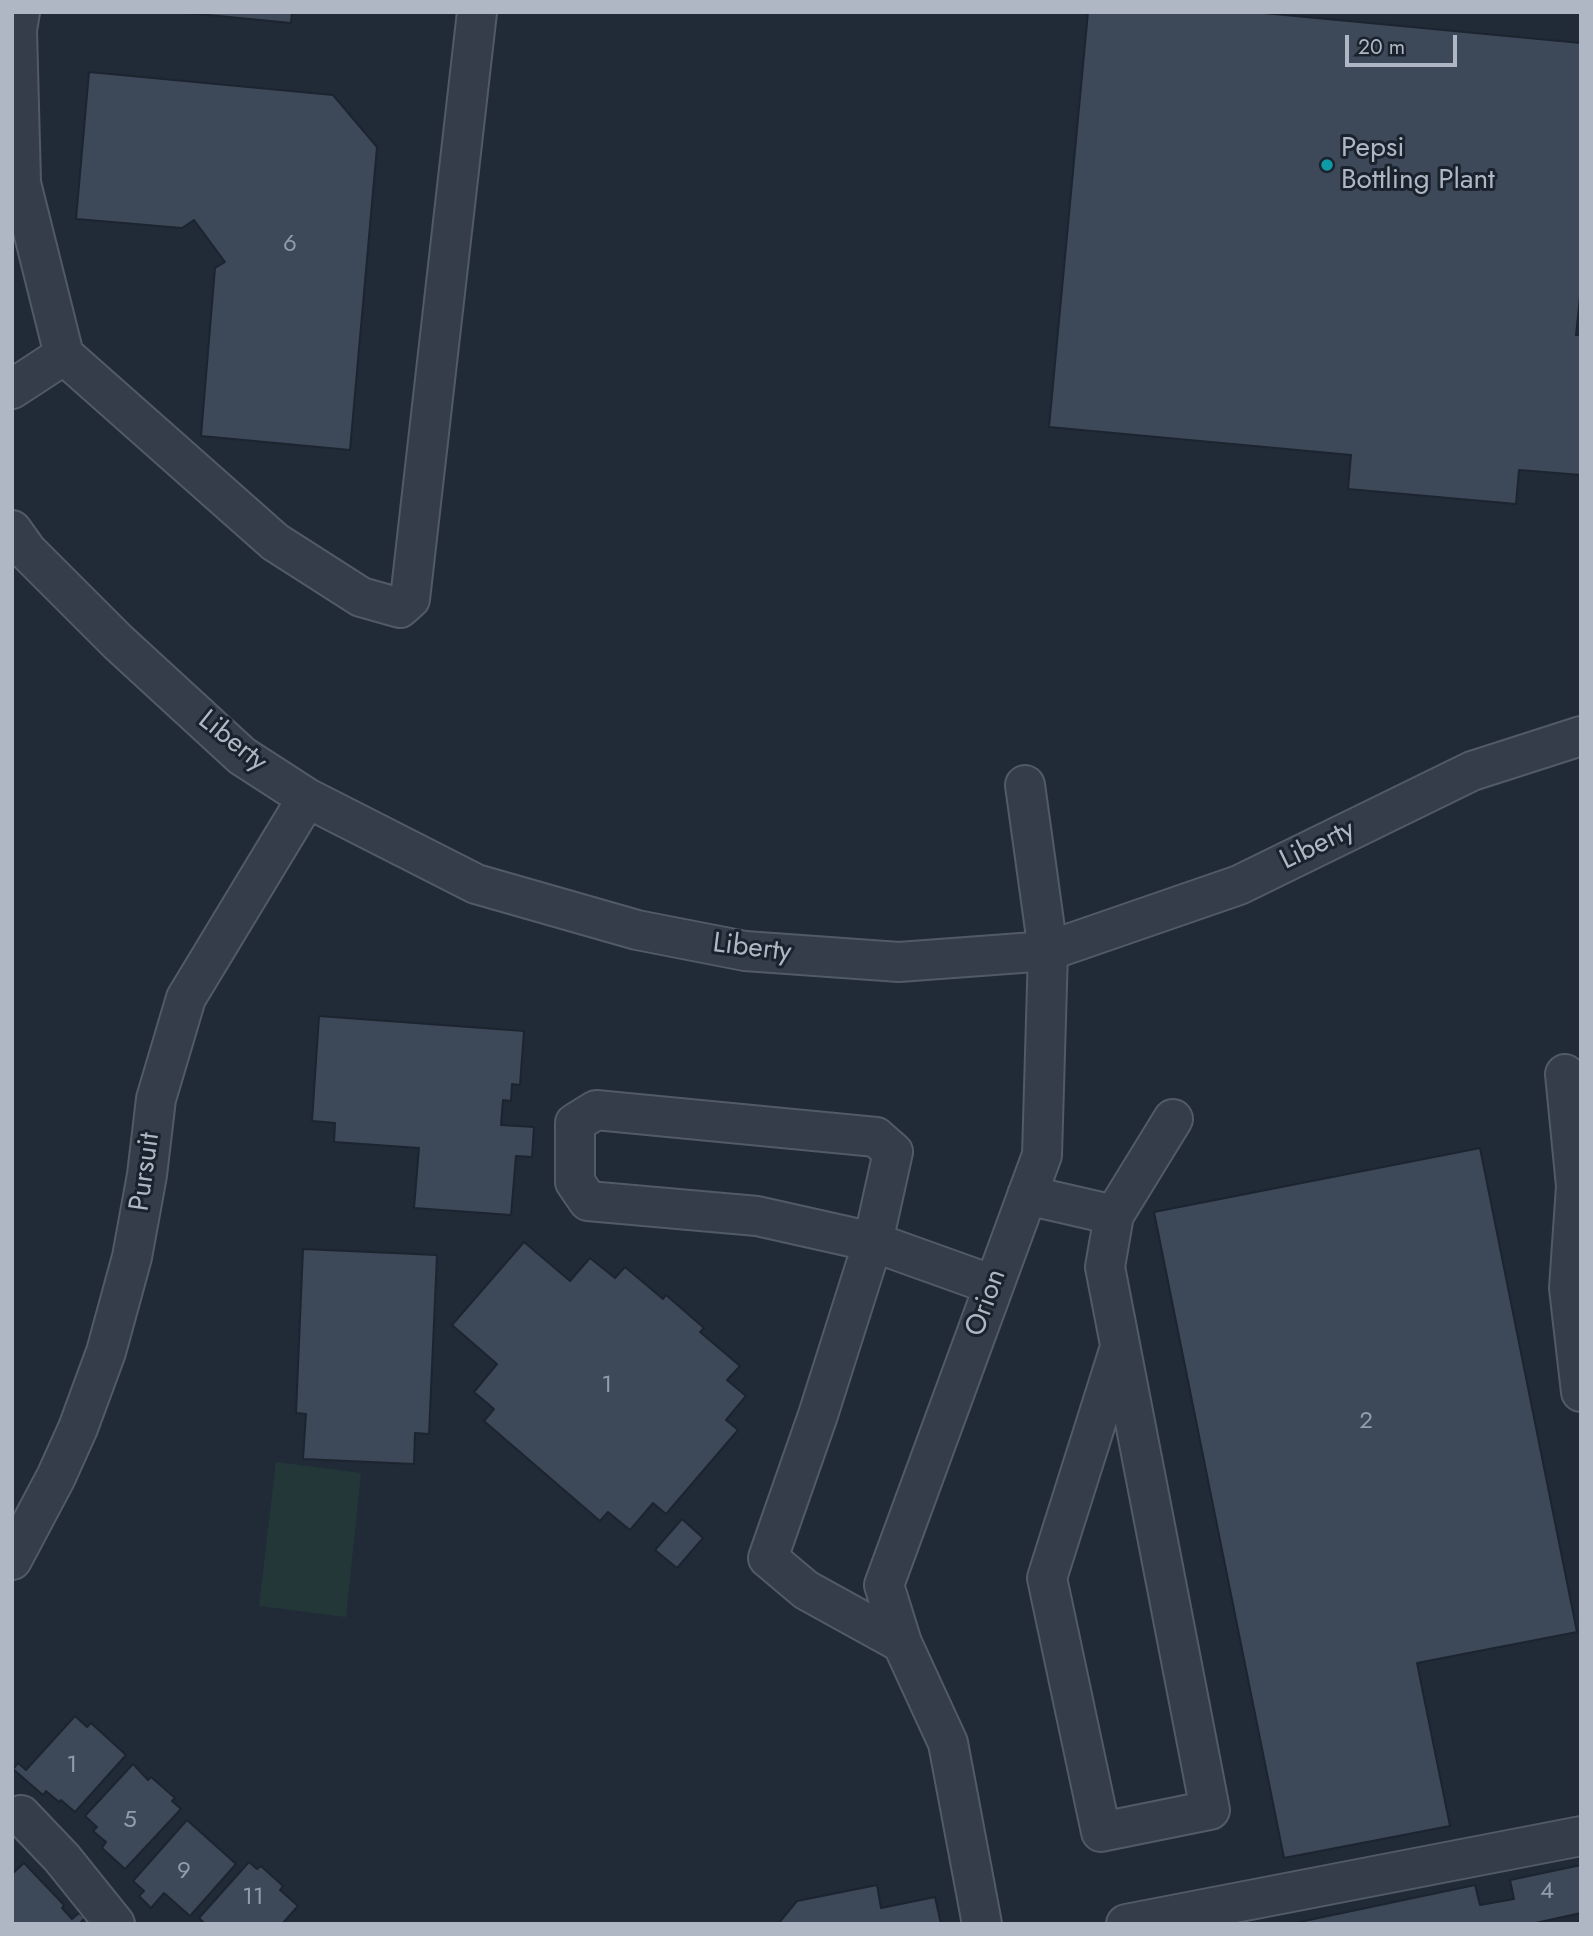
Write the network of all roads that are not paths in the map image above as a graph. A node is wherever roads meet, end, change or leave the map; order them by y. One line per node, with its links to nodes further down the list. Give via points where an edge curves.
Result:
1 (20, 12): 3 (street, via 20,183)
2 (477, 12): 3 (street, via 410,599 400,608 361,597 275,542)
3 (64, 355): 4 (street)
4 (12, 388)
5 (12, 530): 8 (street, Liberty, via 27,551 118,642 242,756)
6 (1581, 736): 9 (street, Liberty, via 1472,771 1239,885)
7 (1025, 785): 9 (street, Orion)
8 (307, 797): 9 (street, Liberty, via 476,884 638,930 744,951 899,962); 18 (street, Pursuit, via 186,998 156,1099 132,1257 106,1352 56,1477)
9 (1048, 951): 12 (street, Orion, via 1042,1155)
10 (1565, 1074): 17 (street, via 1576,1186 1569,1288)
11 (1173, 1119): 13 (street)
12 (1027, 1195): 13 (street); 15 (street, Orion)
13 (1114, 1215): 16 (street, via 1105,1267)
14 (873, 1242): 14 (street, via 757,1216 588,1201 575,1182 575,1123 596,1110 876,1137 893,1152); 15 (street); 19 (street, via 768,1558 806,1590)
15 (993, 1285): 19 (street, Orion, via 884,1585)
16 (1120, 1347): 16 (street, via 1210,1810 1101,1832 1047,1578)
17 (1581, 1392)
18 (12, 1560)
19 (902, 1643): 23 (street, Orion, via 948,1743)
20 (21, 1815): 22 (street)
21 (1581, 1836): 24 (street)
22 (116, 1924)
23 (982, 1924)
24 (1126, 1924)

